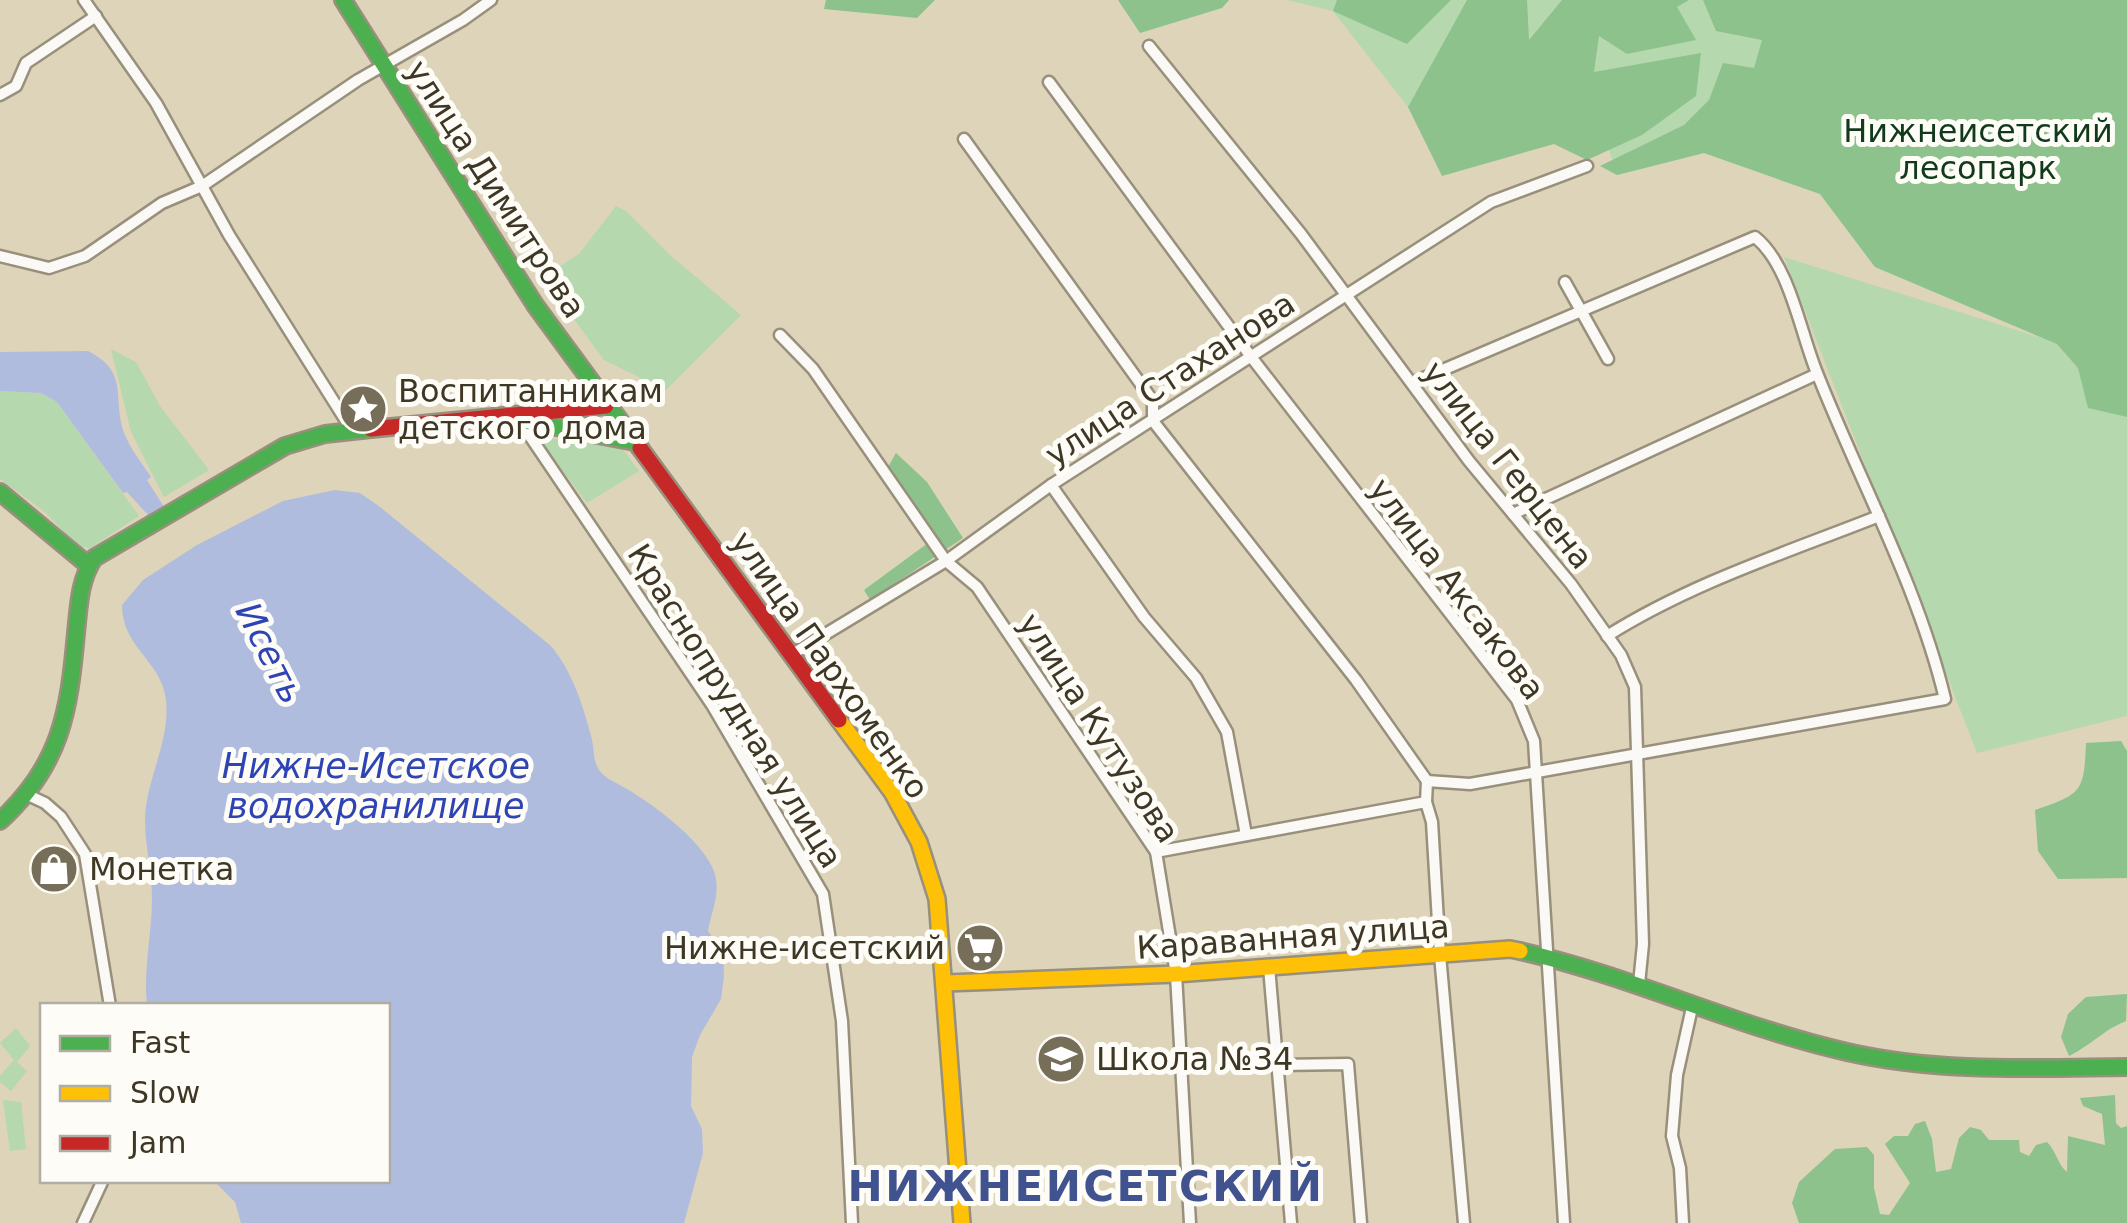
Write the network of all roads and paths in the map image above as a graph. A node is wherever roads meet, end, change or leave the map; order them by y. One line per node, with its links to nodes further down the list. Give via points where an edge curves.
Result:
1 (84, 0): 4 (street)
2 (343, 0): 6 (main road, улица Димитрова)
3 (491, 0): 6 (street)
4 (96, 16): 8 (street, via 26,63 16,86); 11 (street)
5 (1149, 46): 14 (street, улица Герцена)
6 (384, 65): 11 (street); 21 (main road, улица Димитрова)
7 (1049, 82): 17 (street, улица Аксакова)
8 (0, 95)
9 (964, 139): 24 (street, via 1153,402)
10 (1587, 166): 14 (street, улица Стаханова, via 1491,202)
11 (202, 186): 12 (street, via 162,203 85,256 50,268); 25 (street)
12 (0, 256)
13 (1565, 282): 15 (street)
14 (1348, 295): 17 (street, улица Стаханова); 20 (street, улица Герцена)
15 (1583, 311): 18 (street); 19 (street, via 1755,237 1771,250); 20 (street)
16 (780, 335): 31 (street, улица Кутузова, via 813,369)
17 (1252, 358): 24 (street, улица Стаханова); 36 (street, улица Аксакова, via 1517,700 1534,741)
18 (1608, 359)
19 (1817, 374): 29 (street); 30 (street)
20 (1412, 383): 29 (street, улица Герцена)
21 (606, 406): 22 (main road); 26 (main road, улица Пархоменко)
22 (500, 416): 23 (main road); 25 (main road)
23 (519, 420): 26 (main road); 55 (street, Краснопрудная улица, via 712,705 824,894 842,1021)
24 (1154, 421): 27 (street, улица Стаханова); 37 (street)
25 (352, 432): 32 (main road, via 285,446)
26 (635, 442): 34 (main road, улица Пархоменко)
27 (1051, 486): 31 (street, улица Стаханова); 41 (street, via 1196,678 1227,732)
28 (0, 492): 32 (main road)
29 (1513, 514): 33 (street, улица Герцена)
30 (1879, 516): 33 (street, via 1723,577); 35 (street, via 1946,700)
31 (946, 561): 34 (street, улица Стаханова); 42 (street, улица Кутузова, via 977,587)
32 (88, 565): 38 (main road, via 66,725)
33 (1607, 636): 35 (street, улица Герцена, via 1635,688)
34 (791, 655): 47 (main road, улица Пархоменко, via 892,792 919,842 938,899)
35 (1637, 755): 36 (street); 48 (street, улица Герцена)
36 (1535, 773): 37 (street, via 1470,784); 44 (street, улица Аксакова)
37 (1427, 782): 39 (street)
38 (28, 795): 40 (main road); 49 (street, via 61,817 84,854)
39 (1426, 802): 41 (street); 43 (street)
40 (0, 820)
41 (1246, 834): 42 (street)
42 (1156, 852): 46 (street, улица Кутузова)
43 (1440, 955): 44 (main road, Караванная улица, via 1510,949); 45 (main road, Караванная улица); 60 (street)
44 (1548, 956): 48 (main road, Караванная улица); 61 (street, улица Аксакова)
45 (1269, 967): 46 (main road, Караванная улица); 51 (street)
46 (1176, 974): 47 (main road, Караванная улица); 57 (street, улица Кутузова)
47 (946, 983): 56 (main road, улица Пархоменко)
48 (1640, 984): 50 (main road, Караванная улица)
49 (109, 1003)
50 (1693, 1004): 52 (main road, Караванная улица, via 1898,1063); 62 (street, via 1672,1136)
51 (1278, 1065): 58 (street); 59 (street, via 1348,1064)
52 (2127, 1067)
53 (102, 1183): 54 (street)
54 (83, 1223)
55 (852, 1223)
56 (962, 1223)
57 (1190, 1223)
58 (1292, 1223)
59 (1361, 1223)
60 (1464, 1223)
61 (1564, 1223)
62 (1683, 1223)

